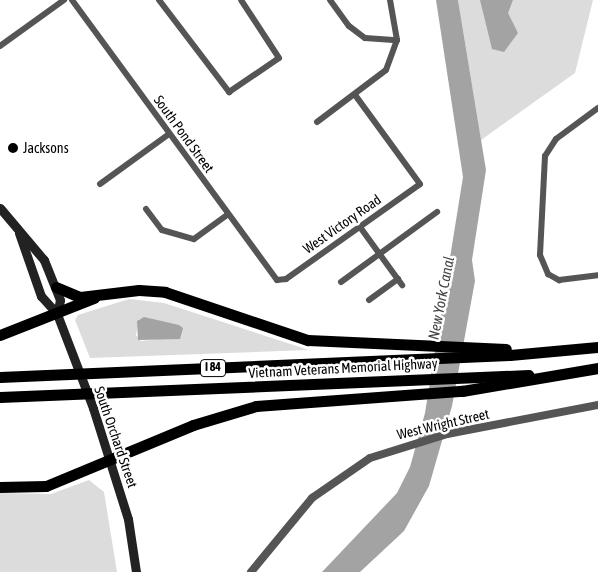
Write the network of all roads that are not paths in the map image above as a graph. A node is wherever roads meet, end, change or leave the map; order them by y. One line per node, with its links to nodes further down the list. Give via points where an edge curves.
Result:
1 (64, 0): 8 (street)
2 (72, 0): 12 (street, South Pond Street)
3 (158, 0): 4 (street, via 229,92 279,58)
4 (241, 0)
5 (330, 0): 7 (street, via 349,26 365,38)
6 (390, 0): 7 (street)
7 (397, 40): 9 (street, via 386,70)
8 (1, 44)
9 (355, 94): 11 (street); 18 (street, West Victory Road, via 420,184)
10 (598, 108): 21 (street, via 556,139 545,156 540,255 548,274 569,280)
11 (317, 122)
12 (169, 134): 13 (street); 17 (street, South Pond Street)
13 (100, 184)
14 (0, 208): 19 (main road, South Orchard Street)
15 (146, 209): 17 (street, via 162,230 194,239)
16 (437, 212): 20 (street)
17 (227, 215): 22 (street, South Pond Street)
18 (360, 227): 20 (street); 22 (street, West Victory Road, via 286,279)
19 (19, 233): 24 (main road, South Orchard Street, via 31,240); 27 (main road, South Orchard Street, via 44,303)
20 (380, 254): 23 (street); 26 (street, via 400,282)
21 (598, 276)
22 (277, 280)
23 (341, 282)
24 (56, 287): 25 (highway, via 70,295); 27 (main road, South Orchard Street, via 61,305)
25 (99, 296): 27 (highway); 30 (highway, via 152,290 286,336 333,343 428,345)
26 (369, 300)
27 (57, 314): 28 (highway); 35 (main road, South Orchard Street)
28 (0, 336)
29 (598, 346): 30 (highway, via 555,352)
30 (467, 351): 32 (highway, Vietnam Veterans Memorial Highway / I 84, via 426,358)
31 (598, 368): 33 (highway, Vietnam Veterans Memorial Highway / I 84, via 464,378); 35 (highway, via 462,391 256,406 193,425)
32 (0, 377)
33 (0, 397)
34 (598, 405): 38 (street, West Wright Street, via 447,434 370,458 330,483 295,516)
35 (111, 463): 36 (highway, via 46,486); 37 (main road, South Orchard Street, via 132,533)
36 (0, 487)
37 (136, 572)
38 (251, 572)

